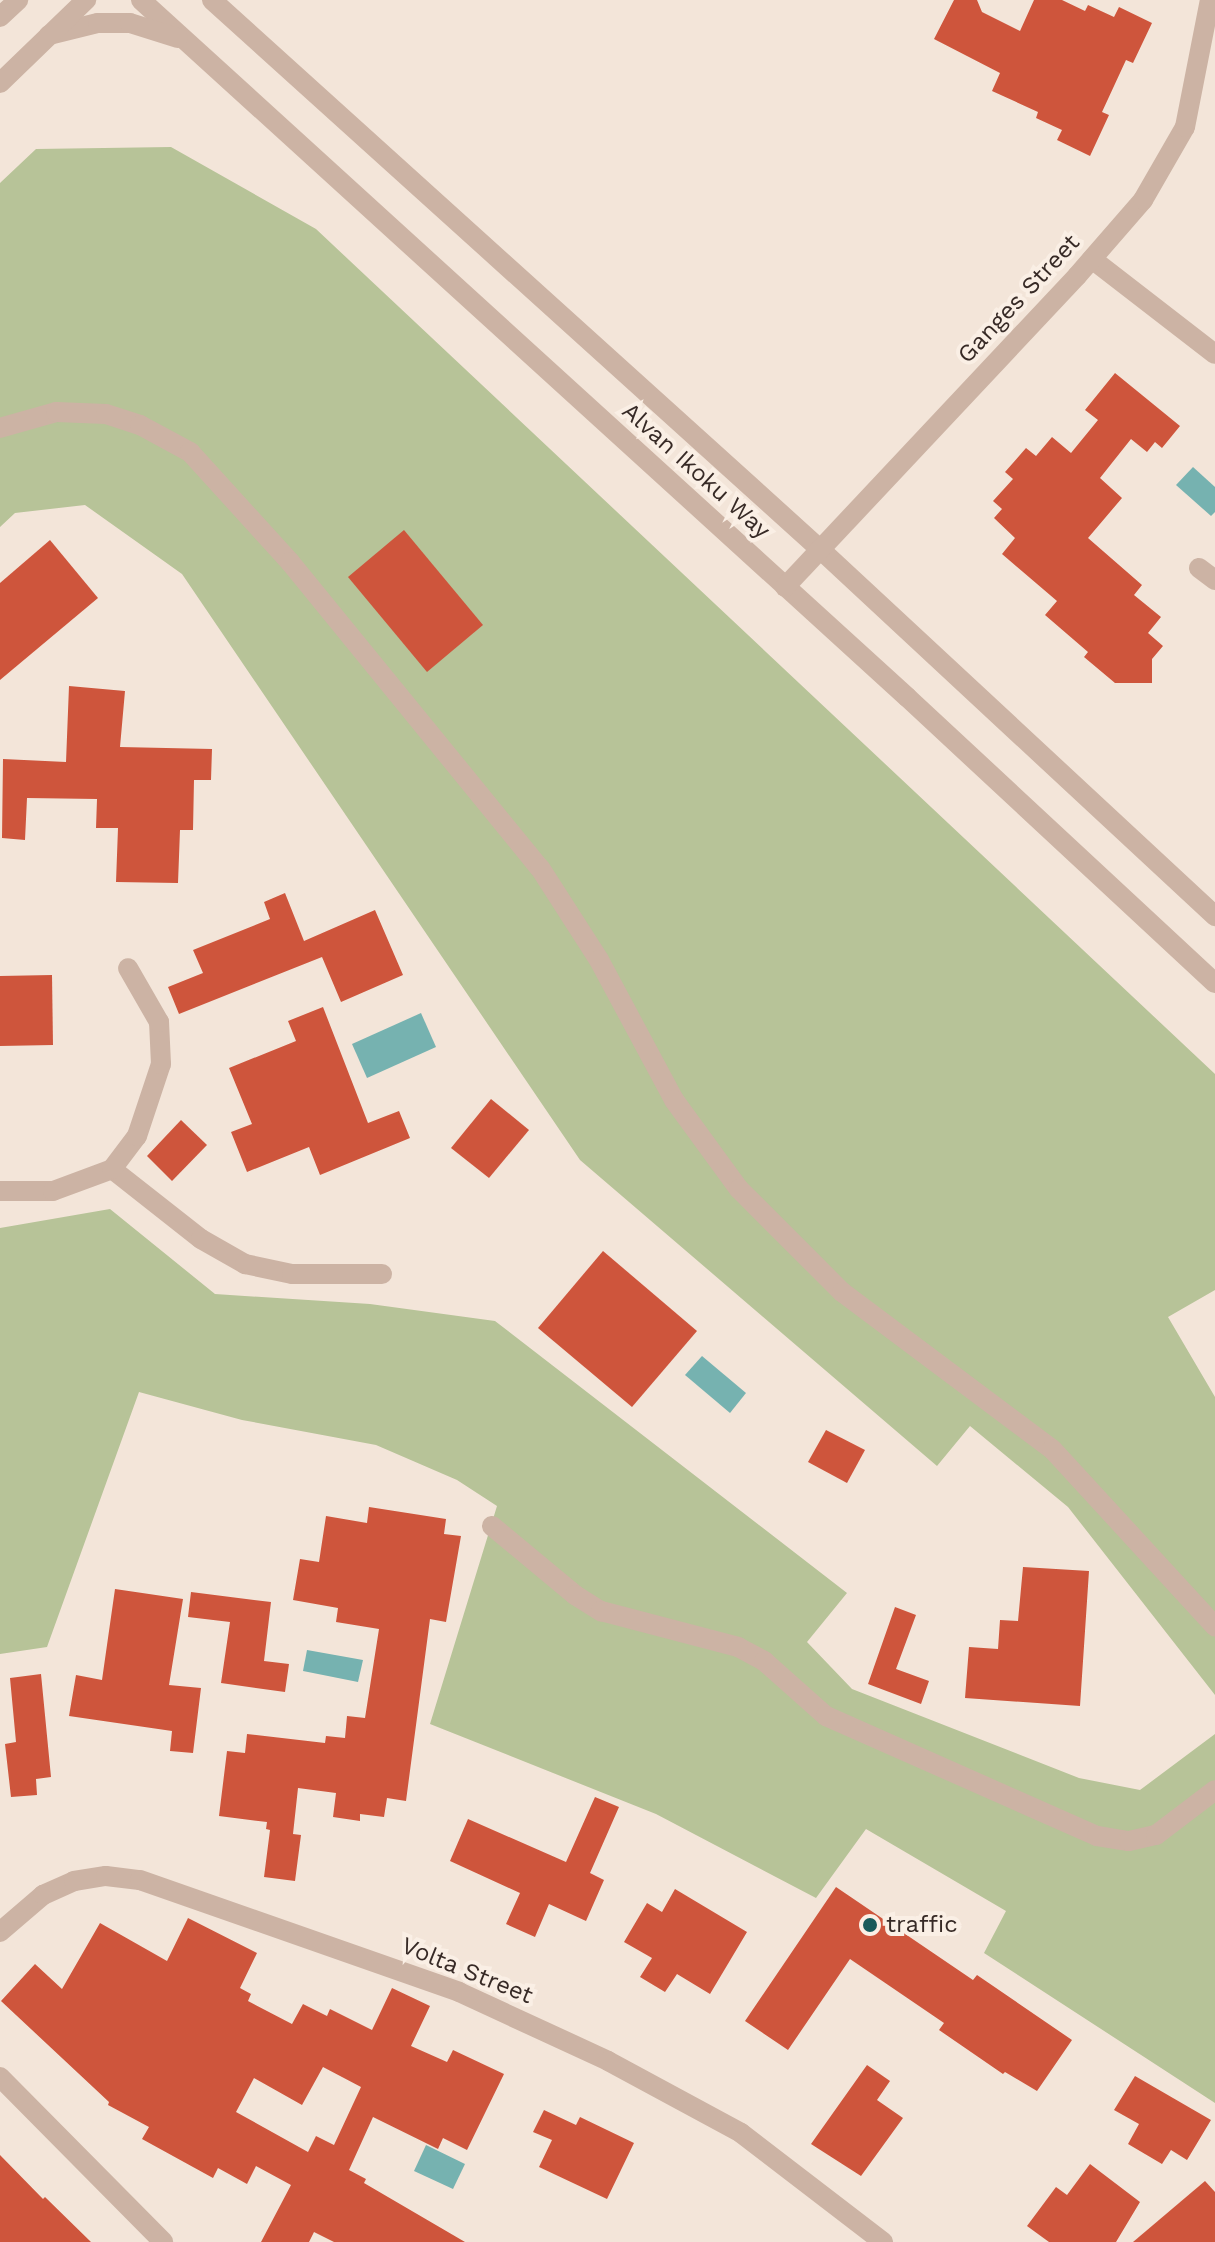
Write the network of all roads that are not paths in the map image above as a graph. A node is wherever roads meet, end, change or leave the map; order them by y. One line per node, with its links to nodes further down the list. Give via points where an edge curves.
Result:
1 (18, 0): 6 (street)
2 (86, 0): 7 (street)
3 (141, 0): 8 (street, Alvan Ikoku Way)
4 (1210, 0): 10 (street, Ganges Street, via 1185,127 1143,200)
5 (213, 1): 13 (street, Alvan Ikoku Way)
6 (0, 17)
7 (49, 35): 8 (street, via 98,23 130,23); 9 (street)
8 (186, 40): 14 (street, Alvan Ikoku Way)
9 (0, 83)
10 (1092, 259): 11 (street); 13 (street, Ganges Street)
11 (1215, 354)
12 (0, 428): 22 (street, via 56,412 106,414 190,452 300,573 540,868 599,960 674,1100 739,1189 842,1292 1052,1449)
13 (821, 550): 14 (street, Ganges Street); 15 (street, Alvan Ikoku Way)
14 (785, 587): 17 (street, Alvan Ikoku Way)
15 (1215, 916)
16 (128, 968): 18 (street, via 159,1022 161,1064 137,1136)
17 (1215, 983)
18 (112, 1169): 19 (street, via 53,1191); 20 (street, via 201,1239 245,1264 292,1274)
19 (0, 1191)
20 (382, 1274)
21 (492, 1526): 23 (street, via 601,1611 738,1647 764,1661 826,1716 1097,1836 1129,1841 1156,1835)
22 (1215, 1626)
23 (1215, 1790)
24 (0, 1932): 27 (street, Volta Street, via 43,1895 74,1881 106,1876 155,1885 459,1992 608,2061 741,2133)
25 (0, 2077): 26 (street)
26 (163, 2242)
27 (883, 2242)

